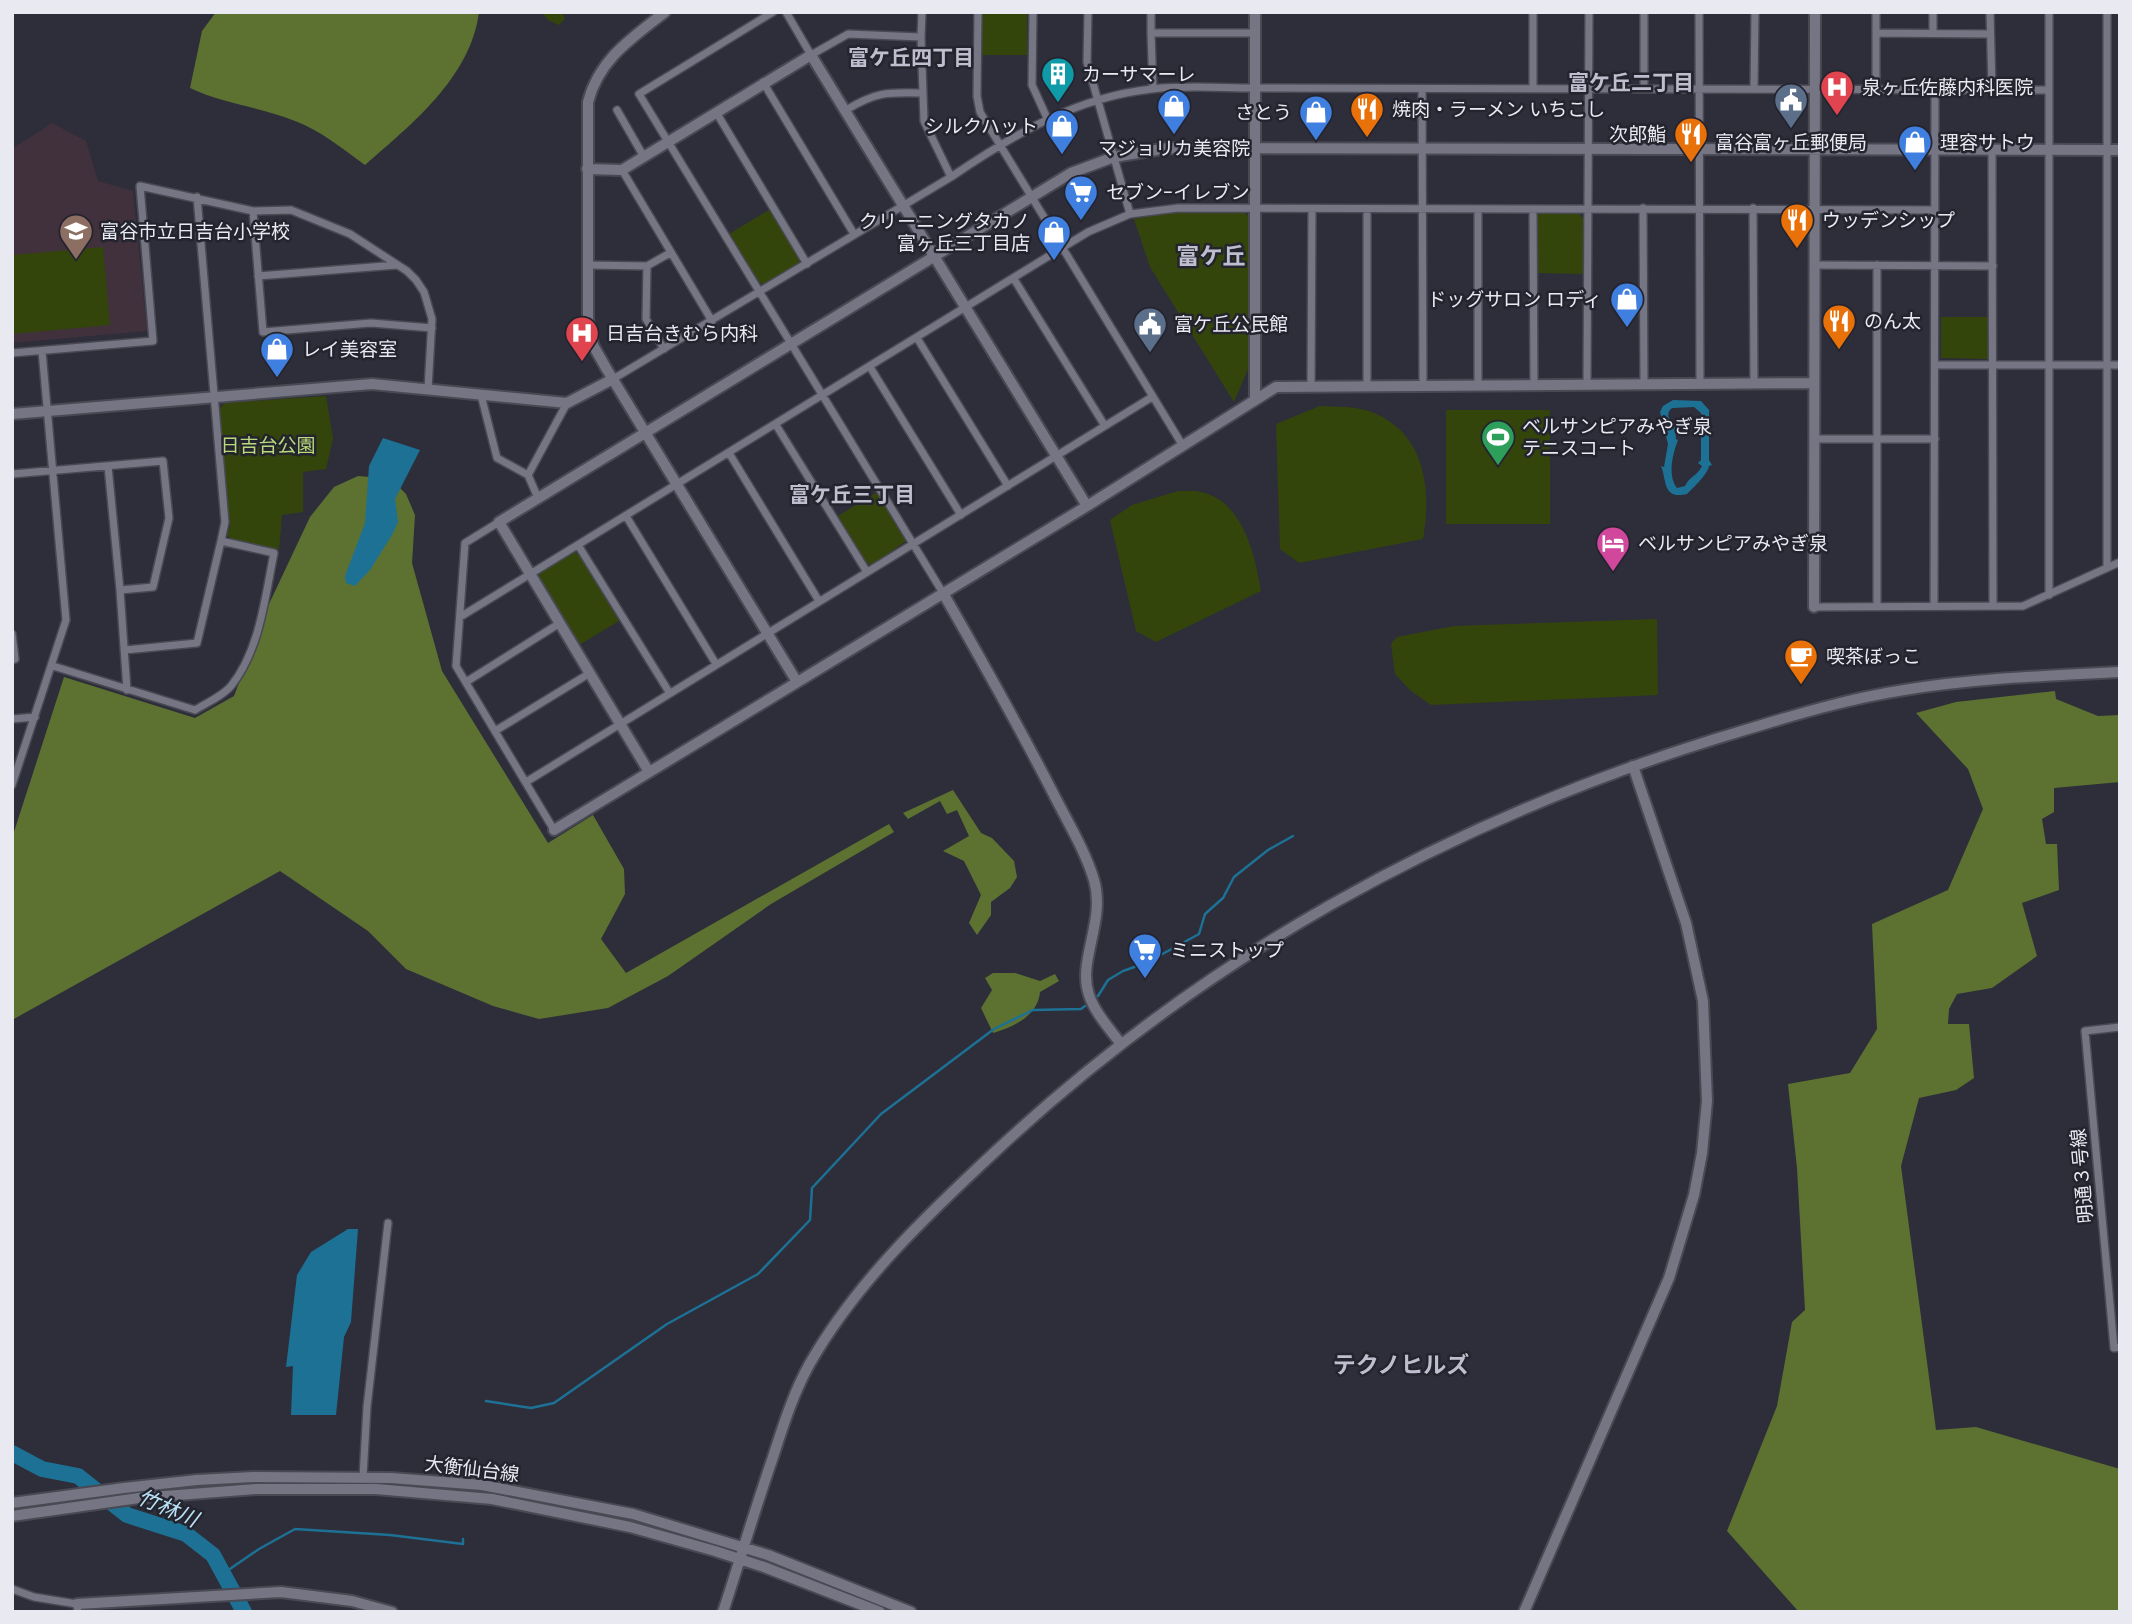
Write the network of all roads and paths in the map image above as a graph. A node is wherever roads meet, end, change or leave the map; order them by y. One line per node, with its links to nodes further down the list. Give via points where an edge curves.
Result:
1 (665, 12): 62 (street, via 611,56 594,83 586,114)
2 (773, 12): 48 (street, via 639,94)
3 (786, 12): 27 (street)
4 (922, 12): 26 (street)
5 (978, 12): 49 (street, via 977,96 980,112)
6 (1033, 12): 47 (street, via 1032,85)
7 (1088, 12): 43 (street, via 1087,62)
8 (1151, 12): 21 (street)
9 (1255, 12): 22 (street)
10 (1533, 12): 31 (street)
11 (1589, 12): 36 (street)
12 (1644, 12): 32 (street)
13 (1699, 12): 29 (street)
14 (1755, 12): 33 (street)
15 (1815, 12): 37 (street)
16 (1876, 12): 23 (street)
17 (1933, 12): 24 (street)
18 (1990, 12): 25 (street)
19 (2049, 12): 41 (street)
20 (2107, 12): 58 (street)
21 (1151, 33): 22 (street); 34 (street)
22 (1255, 33): 30 (street)
23 (1876, 33): 24 (street); 38 (street)
24 (1933, 33): 25 (street)
25 (1990, 34): 39 (street)
26 (921, 37): 27 (street, via 848,34); 42 (street)
27 (811, 55): 28 (street); 45 (street)
28 (763, 82): 46 (street); 82 (street)
29 (1700, 87): 32 (street); 33 (street); 53 (street)
30 (1255, 88): 34 (street); 35 (street); 50 (street)
31 (1533, 88): 35 (street); 36 (street)
32 (1644, 88): 36 (street)
33 (1754, 88): 37 (street)
34 (1153, 89): 43 (street)
35 (1422, 89): 51 (street)
36 (1589, 89): 52 (street)
37 (1815, 89): 38 (street); 54 (street)
38 (1876, 89): 40 (street)
39 (1992, 89): 40 (street); 41 (street)
40 (1936, 90): 55 (street)
41 (2049, 90): 57 (street)
42 (921, 93): 45 (street, via 885,92); 64 (street, via 924,121)
43 (1098, 99): 47 (street); 61 (street)
44 (617, 110): 60 (street)
45 (846, 110): 67 (street)
46 (716, 112): 48 (street); 86 (street)
47 (1047, 118): 49 (street)
48 (669, 142): 60 (street); 96 (street)
49 (998, 145): 64 (street); 65 (street)
50 (1255, 149): 51 (street); 61 (street, via 1168,148); 68 (street)
51 (1423, 149): 52 (street); 75 (street)
52 (1589, 149): 53 (street); 69 (street)
53 (1699, 149): 54 (street); 71 (street)
54 (1815, 149): 55 (street); 78 (street)
55 (1936, 149): 56 (street); 79 (street)
56 (1992, 149): 57 (street); 93 (street)
57 (2050, 149): 58 (street); 107 (street)
58 (2107, 150): 59 (street); 108 (street)
59 (2120, 150)
60 (644, 156): 63 (street)
61 (1114, 157): 65 (street); 81 (street)
62 (587, 169): 63 (street); 89 (street)
63 (622, 170): 84 (street)
64 (951, 177): 67 (street)
65 (1030, 196): 83 (street); 85 (street)
66 (197, 197): 80 (street); 103 (street, via 140,186 153,341); 125 (street)
67 (902, 205): 82 (street); 85 (street)
68 (1255, 208): 73 (street); 81 (street, via 1178,208); 127 (street)
69 (1588, 208): 70 (street); 77 (street); 118 (street)
70 (1643, 208): 71 (street); 113 (street)
71 (1700, 208): 72 (street); 114 (street)
72 (1754, 208): 78 (street); 115 (street)
73 (1312, 209): 74 (street); 119 (street)
74 (1367, 209): 75 (street); 120 (street)
75 (1422, 209): 76 (street); 121 (street)
76 (1478, 209): 77 (street); 116 (street)
77 (1533, 209): 117 (street)
78 (1815, 209): 79 (street); 90 (street)
79 (1936, 210): 87 (street)
80 (253, 211): 88 (street, via 290,210 350,234); 94 (street)
81 (1130, 214): 83 (street)
82 (854, 234): 86 (street)
83 (1062, 249): 95 (street); 126 (street)
84 (670, 253): 92 (street); 98 (street)
85 (934, 255): 97 (street); 101 (street)
86 (807, 264): 96 (street)
87 (1935, 264): 91 (street); 93 (street); 105 (street)
88 (397, 265): 94 (street); 99 (street, via 424,292)
89 (587, 265): 92 (street); 111 (street, via 591,336)
90 (1815, 265): 91 (street); 112 (street)
91 (1877, 265): 135 (street)
92 (647, 266): 102 (street, via 646,319)
93 (1993, 266): 106 (street)
94 (258, 276): 99 (street, via 263,331 371,323)
95 (1014, 279): 97 (street); 132 (street)
96 (759, 292): 98 (street); 101 (street)
97 (967, 307): 100 (street); 139 (street)
98 (712, 321): 102 (street)
99 (432, 328): 122 (street)
100 (917, 338): 110 (street); 145 (street)
101 (792, 344): 123 (street); 133 (street)
102 (664, 349): 111 (street)
103 (42, 351): 104 (street); 129 (street)
104 (12, 353)
105 (1935, 365): 106 (street); 136 (street)
106 (1993, 365): 107 (street); 163 (street)
107 (2049, 365): 108 (street); 160 (street)
108 (2107, 365): 109 (street); 155 (street)
109 (2120, 365)
110 (870, 367): 123 (street); 148 (street)
111 (613, 379): 128 (street); 133 (street)
112 (1814, 383): 115 (street); 134 (street)
113 (1644, 384): 114 (street); 118 (street)
114 (1700, 384): 115 (street)
115 (1755, 384)
116 (1478, 385): 117 (street); 121 (street)
117 (1534, 385): 118 (street)
118 (1587, 385)
119 (1311, 386): 120 (street); 127 (street, via 1276,387)
120 (1367, 386): 121 (street)
121 (1423, 386)
122 (428, 389): 124 (street); 125 (street, via 372,384)
123 (822, 395): 131 (street); 152 (street)
124 (481, 396): 128 (street); 143 (street, via 497,458)
125 (214, 397): 129 (street); 151 (street, via 225,522)
126 (1152, 397): 132 (street); 137 (street)
127 (1255, 399): 137 (street)
128 (567, 403): 143 (street)
129 (49, 411): 130 (street); 141 (street)
130 (12, 414)
131 (776, 425): 138 (street); 156 (street)
132 (1105, 426): 139 (street)
133 (646, 433): 144 (street); 146 (street)
134 (1815, 439): 135 (street); 164 (street)
135 (1876, 439): 136 (street); 165 (street)
136 (1935, 439): 162 (street)
137 (1183, 446): 147 (street)
138 (729, 453): 144 (street); 161 (street)
139 (1057, 456): 145 (street); 147 (street)
140 (108, 466): 141 (street); 158 (street); 158 (street, via 163,461 169,518 153,587)
141 (54, 471): 142 (street); 173 (street, via 66,620)
142 (12, 474)
143 (528, 475): 146 (street)
144 (678, 484): 149 (street); 168 (street)
145 (1008, 485): 148 (street)
146 (538, 498): 150 (street)
147 (1087, 506): 159 (street)
148 (961, 515): 152 (street)
149 (626, 516): 153 (street); 172 (street)
150 (499, 522): 157 (street); 166 (street, via 465,543)
151 (221, 541): 170 (street, via 197,643); 178 (street, via 274,553 258,629 245,665 229,688 195,710)
152 (914, 543): 156 (street); 159 (street)
153 (578, 545): 157 (street); 179 (street)
154 (2120, 562): 155 (street)
155 (2107, 567): 160 (street)
156 (867, 572): 161 (street)
157 (530, 574): 166 (street); 167 (street)
158 (120, 590): 170 (street)
159 (943, 593): 177 (street); 191 (street, via 1005,700 1093,878 1098,910 1086,979 1088,993)
160 (2049, 595): 163 (street, via 2024,606)
161 (819, 601): 168 (street)
162 (1934, 606): 163 (street); 165 (street)
163 (1993, 606)
164 (1814, 607): 165 (street)
165 (1877, 607)
166 (460, 617): 176 (street, via 456,666)
167 (560, 623): 175 (street); 176 (street)
168 (768, 633): 172 (street); 177 (street)
169 (12, 634): 171 (street)
170 (125, 650): 178 (street)
171 (12, 660)
172 (716, 664): 179 (street)
173 (53, 666): 178 (street); 180 (street)
174 (2120, 672): 184 (street, via 1984,679 1900,690 1798,714)
175 (590, 673): 182 (street); 183 (street)
176 (466, 682): 183 (street)
177 (797, 682): 185 (street)
178 (127, 690)
179 (669, 692): 182 (street)
180 (35, 717): 181 (street); 186 (street)
181 (12, 719)
182 (620, 722): 185 (street); 187 (street)
183 (495, 731): 187 (street)
184 (1633, 766): 191 (street, via 1540,800 1357,888 1276,936); 205 (street, via 1686,923 1703,1001 1707,1101 1702,1153 1691,1209 1669,1278)
185 (649, 772): 189 (street)
186 (14, 775): 188 (street)
187 (526, 782): 189 (street)
188 (12, 785)
189 (554, 830)
190 (2120, 1027): 193 (street, 明通３号線, via 2085,1031 2114,1348)
191 (1121, 1044): 197 (street, via 952,1192 849,1305 800,1384)
192 (388, 1223): 194 (street)
193 (2120, 1347)
194 (363, 1477): 195 (street, 大衡仙台線, via 197,1480); 197 (street, 大衡仙台線, via 482,1485 527,1493 633,1514)
195 (12, 1503)
196 (12, 1516): 198 (street, 大衡仙台線, via 139,1498 257,1489 376,1489 492,1499 630,1527)
197 (744, 1547): 198 (street); 204 (street, 大衡仙台線)
198 (740, 1559): 202 (street); 203 (street, 大衡仙台線)
199 (12, 1589): 200 (street)
200 (78, 1608): 201 (street, via 297,1592)
201 (392, 1612)
202 (723, 1612)
203 (880, 1612)
204 (911, 1612)
205 (1524, 1612)

